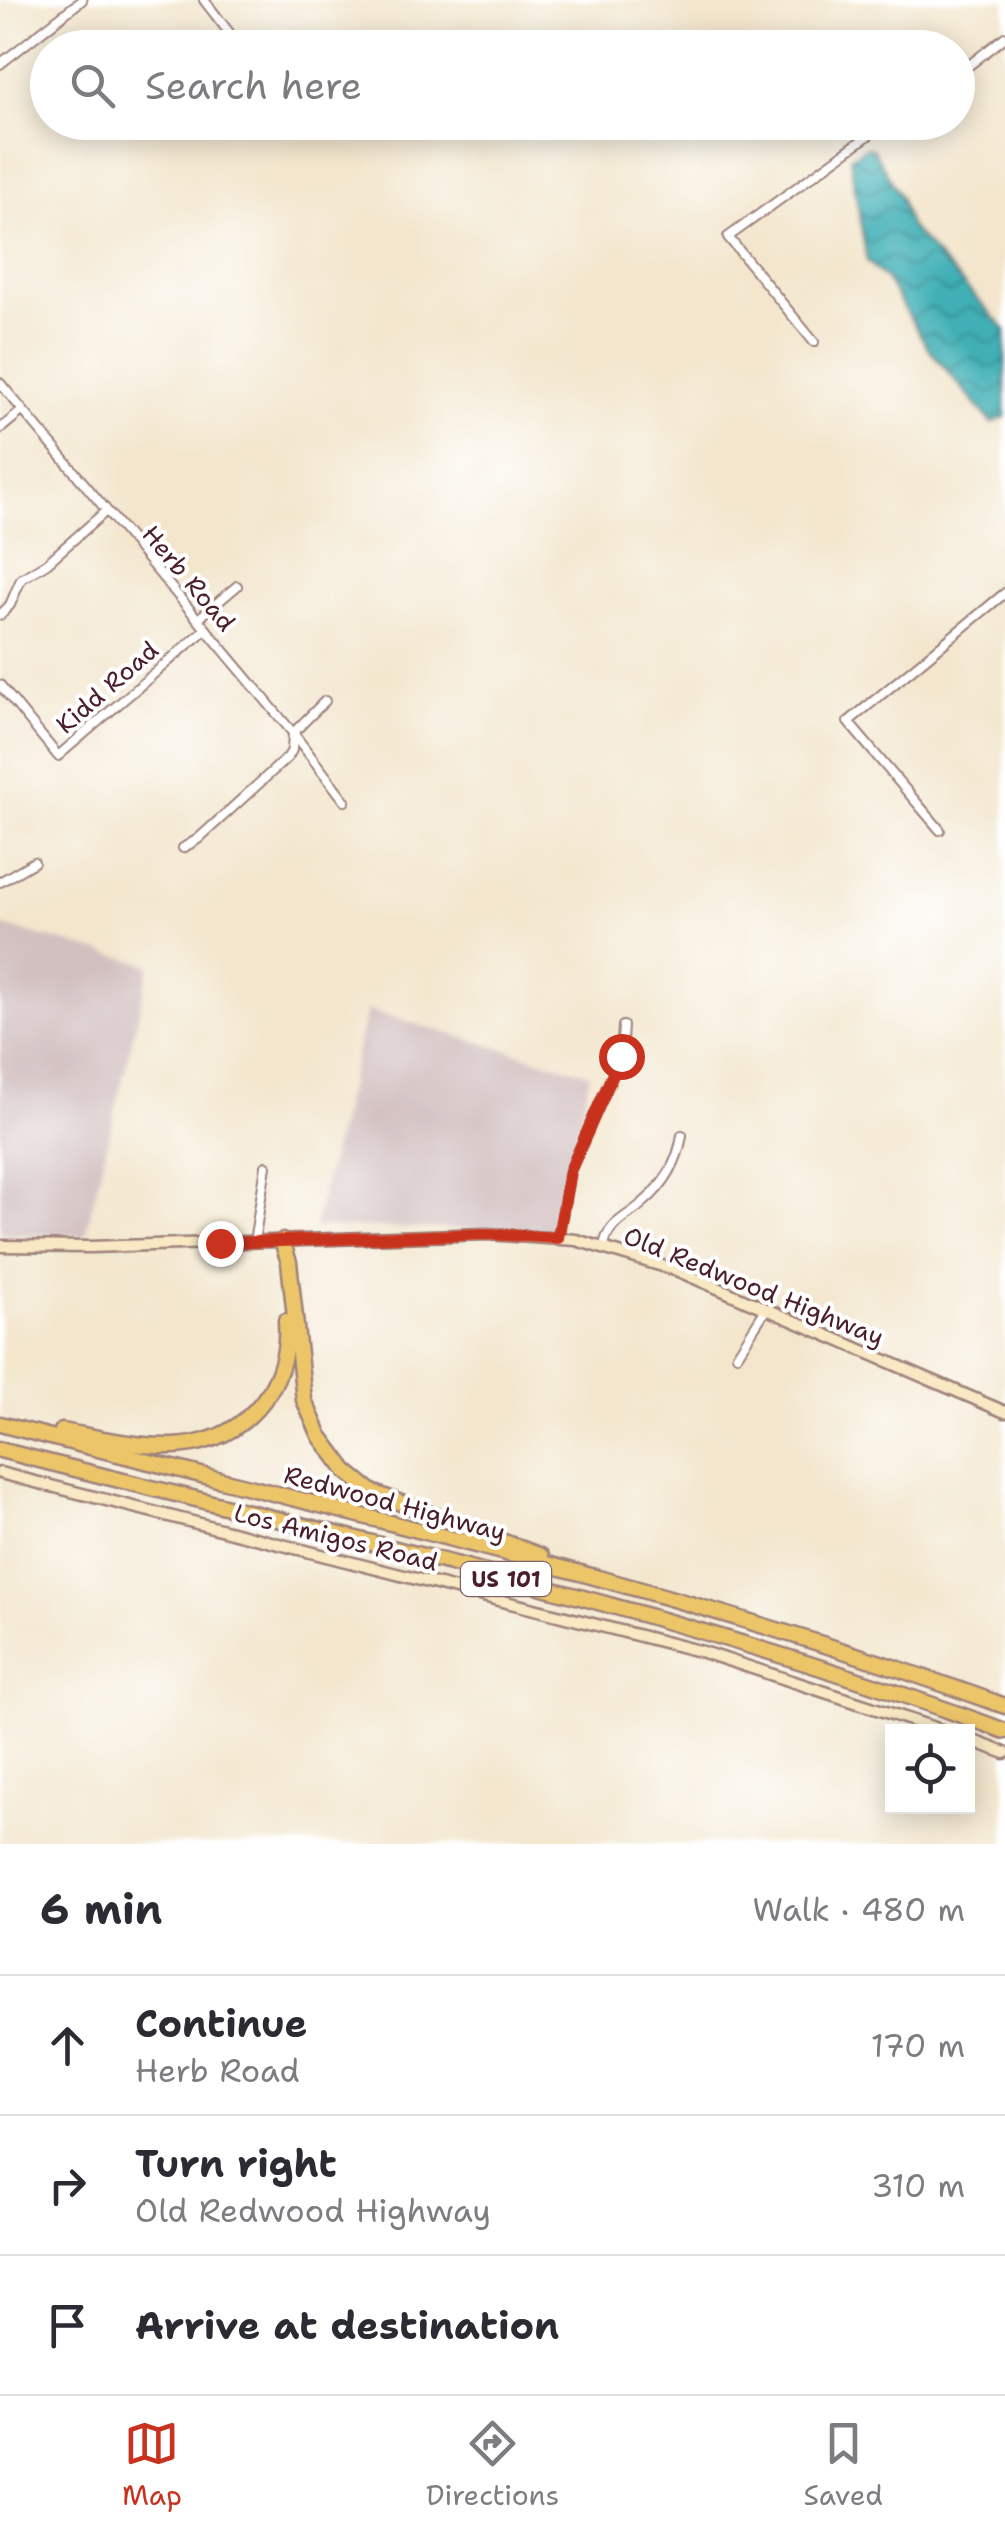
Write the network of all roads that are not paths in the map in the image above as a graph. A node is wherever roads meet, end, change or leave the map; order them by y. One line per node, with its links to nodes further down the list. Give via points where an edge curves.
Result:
1 (82, 0): 3 (street)
2 (204, 0): 4 (street)
3 (44, 30)
4 (227, 30)
5 (1005, 37): 9 (street)
6 (30, 41): 8 (street)
7 (0, 50): 8 (street)
8 (4, 61)
9 (975, 61)
10 (862, 140): 11 (street, via 728,237)
11 (814, 342)
12 (0, 384): 13 (street, Herb Road)
13 (22, 412): 14 (street); 15 (street, Herb Road)
14 (0, 429)
15 (106, 511): 18 (street, via 21,579); 19 (street, Herb Road)
16 (237, 586): 19 (street)
17 (1005, 593): 25 (street, via 848,722)
18 (0, 615)
19 (198, 619): 20 (street, Herb Road)
20 (206, 629): 21 (street, Kidd Road, via 58,756); 23 (street, Herb Road)
21 (0, 686)
22 (325, 701): 23 (street)
23 (294, 733): 24 (street, Herb Road); 26 (street, via 288,758)
24 (346, 801)
25 (940, 830)
26 (183, 848)
27 (34, 862): 28 (street)
28 (0, 882)
29 (623, 1026): 32 (street, via 616,1067 570,1171)
30 (682, 1135): 36 (street, via 672,1170 612,1225)
31 (266, 1166): 34 (street)
32 (558, 1238): 33 (main road, Old Redwood Highway); 36 (main road, Old Redwood Highway)
33 (282, 1240): 34 (main road, Old Redwood Highway); 40 (highway, via 284,1361 268,1395 232,1432 201,1444 156,1446); 43 (highway, via 304,1400 346,1471 372,1492)
34 (254, 1242): 35 (main road, Old Redwood Highway)
35 (0, 1246)
36 (604, 1247): 37 (main road, Old Redwood Highway)
37 (766, 1309): 38 (street); 39 (main road, Old Redwood Highway)
38 (737, 1355)
39 (1005, 1412)
40 (0, 1422): 43 (highway, Redwood Highway / US 101)
41 (0, 1450): 46 (highway, Redwood Highway / US 101, via 744,1642)
42 (0, 1472): 45 (main road, Los Amigos Road, via 703,1652)
43 (613, 1583): 44 (highway, Redwood Highway / US 101, via 821,1641)
44 (1005, 1706)
45 (923, 1724)
46 (1005, 1731)
47 (975, 1742): 48 (main road)
48 (1005, 1753)

